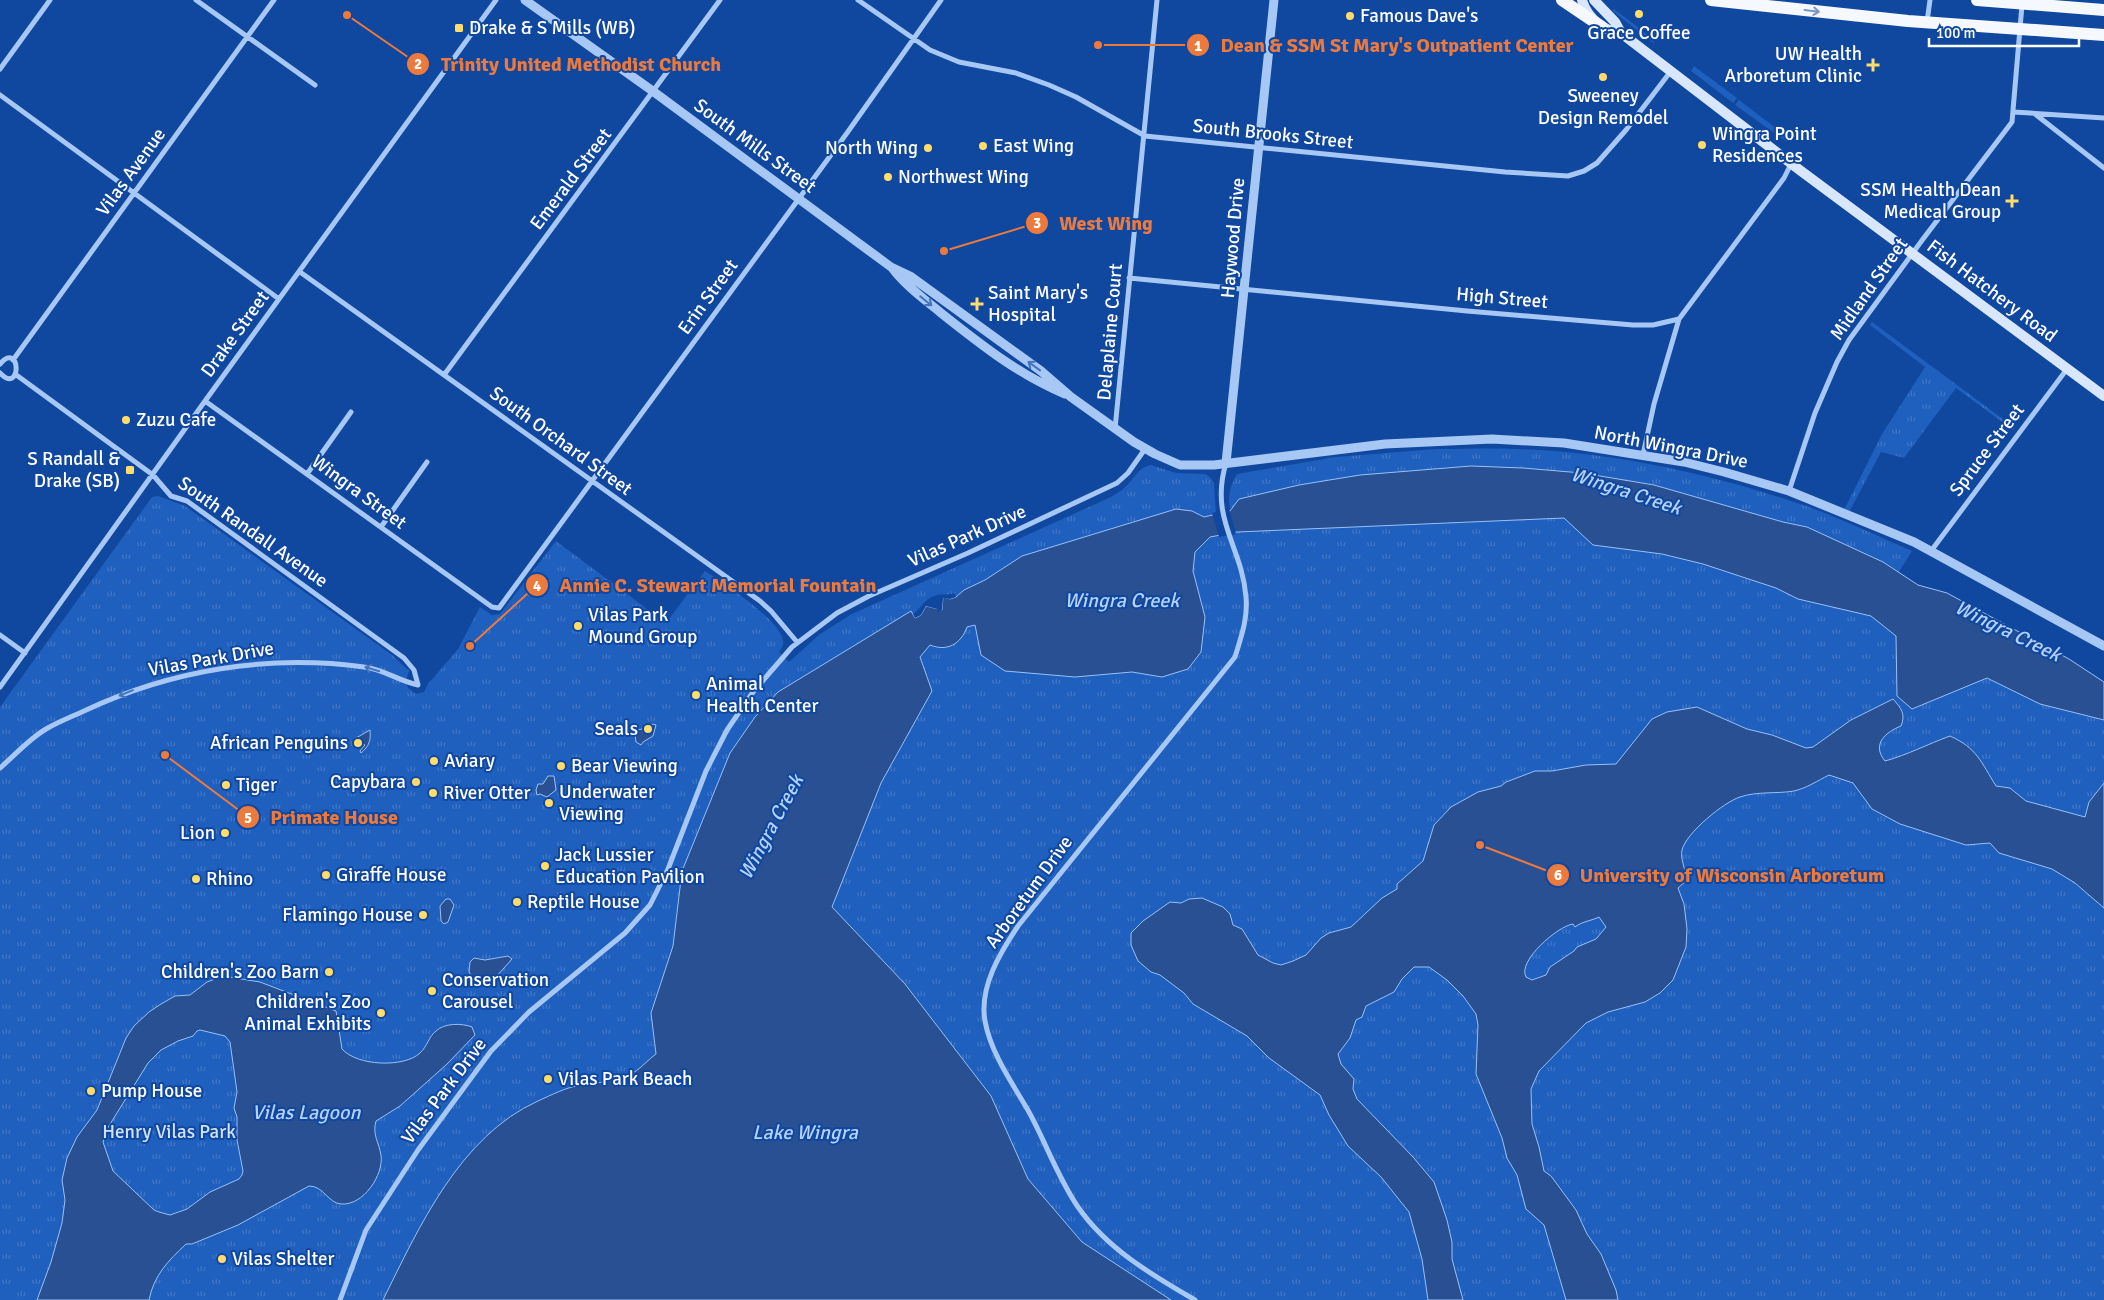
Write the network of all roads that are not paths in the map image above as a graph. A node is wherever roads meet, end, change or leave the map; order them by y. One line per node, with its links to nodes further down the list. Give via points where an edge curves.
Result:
1 (50, 0): 27 (street)
2 (196, 0): 25 (street)
3 (274, 0): 25 (street, Vilas Avenue)
4 (496, 0): 43 (street, Drake Street)
5 (525, 0): 30 (street, South Mills Street)
6 (720, 0): 30 (street, Emerald Street)
7 (858, 0): 26 (street, South Brooks Street)
8 (941, 0): 26 (street, Erin Street)
9 (1158, 0): 35 (street, Delaplaine Court)
10 (1274, 0): 36 (street, Haywood Drive)
11 (1562, 0): 21 (main road)
12 (1582, 0): 21 (main road)
13 (1594, 0): 23 (main road, Fish Hatchery Road)
14 (1712, 0): 15 (main road)
15 (1720, 0): 20 (main road, one-way to 20)
16 (1930, 0): 20 (street)
17 (1978, 0): 18 (main road)
18 (2022, 5): 19 (main road); 22 (street, Midland Street)
19 (2104, 10)
20 (1927, 22): 22 (main road)
21 (1602, 28): 23 (main road, Fish Hatchery Road)
22 (2020, 29): 24 (main road); 32 (street, Midland Street)
23 (1621, 33): 28 (main road, Fish Hatchery Road)
24 (2104, 35)
25 (247, 37): 29 (street); 39 (street, Vilas Avenue)
26 (913, 39): 35 (street, South Brooks Street, via 959,62 1016,73 1058,88); 40 (street, Erin Street)
27 (0, 69)
28 (1671, 71): 36 (street, South Brooks Street, via 1597,163 1568,176); 37 (main road, Fish Hatchery Road)
29 (315, 85)
30 (654, 92): 40 (street, South Mills Street); 52 (street, Emerald Street)
31 (0, 95): 39 (street)
32 (2014, 112): 33 (street); 41 (street, Midland Street, via 2012,122)
33 (2035, 114): 34 (street); 38 (street)
34 (2104, 118)
35 (1145, 136): 36 (street, South Brooks Street); 44 (street, Delaplaine Court)
36 (1258, 147): 45 (street, Haywood Drive)
37 (1791, 163): 41 (main road, Fish Hatchery Road); 47 (street, via 1784,178)
38 (2104, 168)
39 (135, 192): 46 (street); 48 (street, Vilas Avenue)
40 (799, 199): 42 (street, South Mills Street); 67 (street, Erin Street)
41 (1913, 254): 50 (main road, Fish Hatchery Road); 68 (street, Midland Street, via 1837,362 1815,413)
42 (891, 267): 55 (street, South Mills Street, one-way to 42, via 1018,354 910,276); 55 (street, South Mills Street, one-way to 55, via 915,292 996,355 1040,384)
43 (300, 272): 46 (street, Drake Street); 52 (street, South Orchard Street)
44 (1129, 278): 45 (street, High Street); 58 (street, Delaplaine Court)
45 (1244, 289): 47 (street, High Street, via 1633,325 1653,325); 62 (street, Haywood Drive)
46 (280, 299): 56 (street, Drake Street)
47 (1679, 319): 60 (street)
48 (13, 360): 49 (street); 51 (street, via 17,365)
49 (0, 363)
50 (2067, 369): 54 (main road, Fish Hatchery Road); 70 (street, Spruce Street)
51 (15, 374): 53 (street, via 8,378); 65 (street, South Randall Avenue)
52 (444, 375): 67 (street, South Orchard Street)
53 (1, 376)
54 (2104, 396)
55 (1071, 397): 58 (street, South Mills Street)
56 (205, 400): 64 (street, Wingra Street); 65 (street, Drake Street)
57 (351, 412): 64 (street)
58 (1115, 429): 59 (street, South Mills Street)
59 (1145, 449): 63 (street, South Mills Street, via 1180,465); 73 (street, Vilas Park Drive, via 1117,483 870,596 837,613)
60 (1643, 454): 62 (street, North Wingra Drive, via 1564,443 1492,439 1385,444); 68 (street, North Wingra Drive)
61 (428, 462): 69 (street)
62 (1226, 463): 63 (street, North Wingra Drive); 66 (street, Haywood Drive)
63 (1196, 465)
64 (307, 474): 69 (street, Wingra Street)
65 (153, 475): 75 (street, Drake Street); 76 (street, South Randall Avenue, via 171,496 187,501 404,658 414,670)
66 (1221, 479): 80 (street, Arboretum Drive, via 1221,509 1242,573 1246,598 1246,625 1235,657 1018,926 999,955 987,989 985,1020 993,1048 1078,1206 1104,1238 1132,1262)
67 (592, 481): 71 (street, Erin Street, via 500,606); 73 (street, South Orchard Street, via 760,601)
68 (1789, 491): 70 (street, North Wingra Drive)
69 (380, 527): 71 (street, Wingra Street)
70 (1931, 551): 74 (street, North Wingra Drive)
71 (495, 608)
72 (0, 636): 75 (street)
73 (797, 642): 79 (street, Vilas Park Drive, via 758,686 727,730 706,771 668,869 650,905 616,941 509,1030 486,1058 418,1150 366,1230)
74 (2104, 646)
75 (25, 653): 77 (street, Drake Street)
76 (418, 684): 78 (street, Vilas Park Drive, one-way to 78, via 368,667 315,662 271,662 196,674 141,687 45,729)
77 (0, 687)
78 (0, 768)
79 (340, 1300)
80 (1195, 1300)

